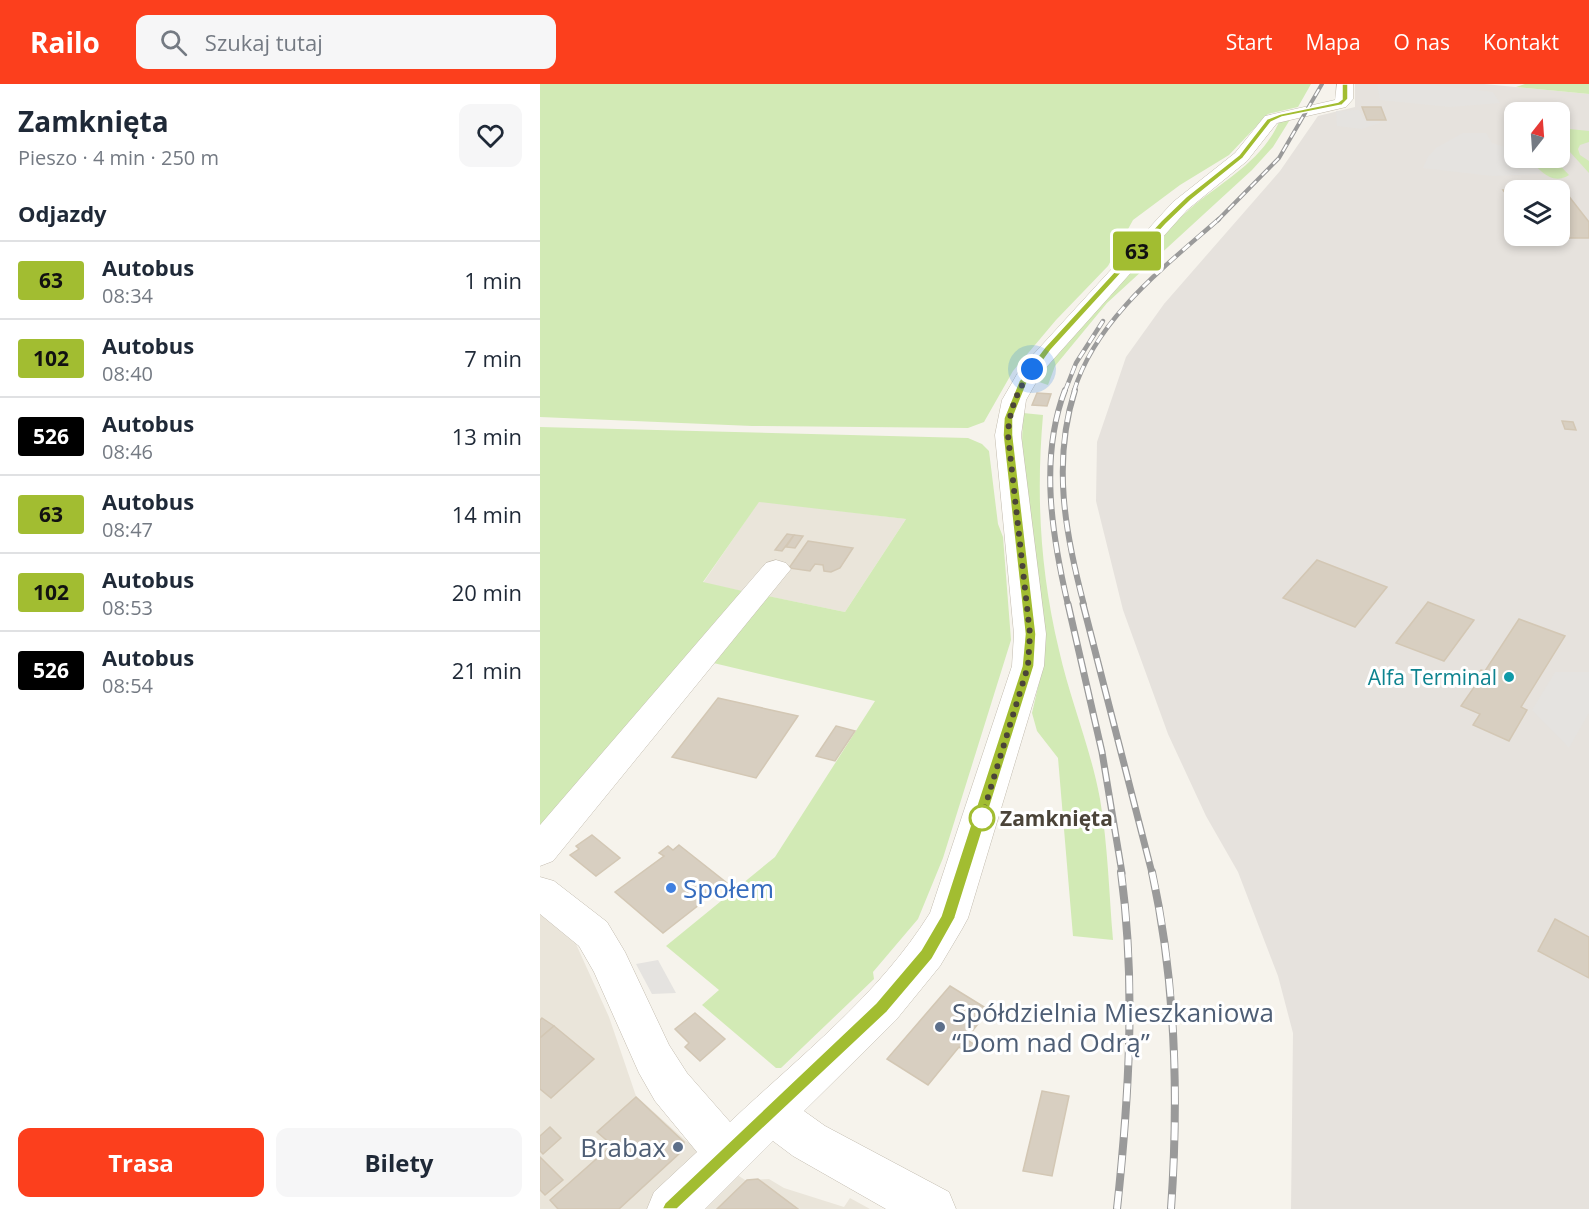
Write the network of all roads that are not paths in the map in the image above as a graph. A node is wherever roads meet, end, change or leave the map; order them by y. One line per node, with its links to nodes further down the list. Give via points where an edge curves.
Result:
1 (1345, 84): 5 (street, via 1345,99 1340,104 1280,115 1269,121 1241,157 1174,212 1048,349 1023,382 1009,418 1008,435 1030,634 1028,666 964,871 939,935 905,982)
2 (776, 569): 3 (street)
3 (540, 851)
4 (540, 892): 6 (street, via 593,934 671,1087)
5 (772, 1114): 6 (street); 8 (street, via 809,1141)
6 (729, 1155): 7 (street)
7 (671, 1209)
8 (932, 1209)

